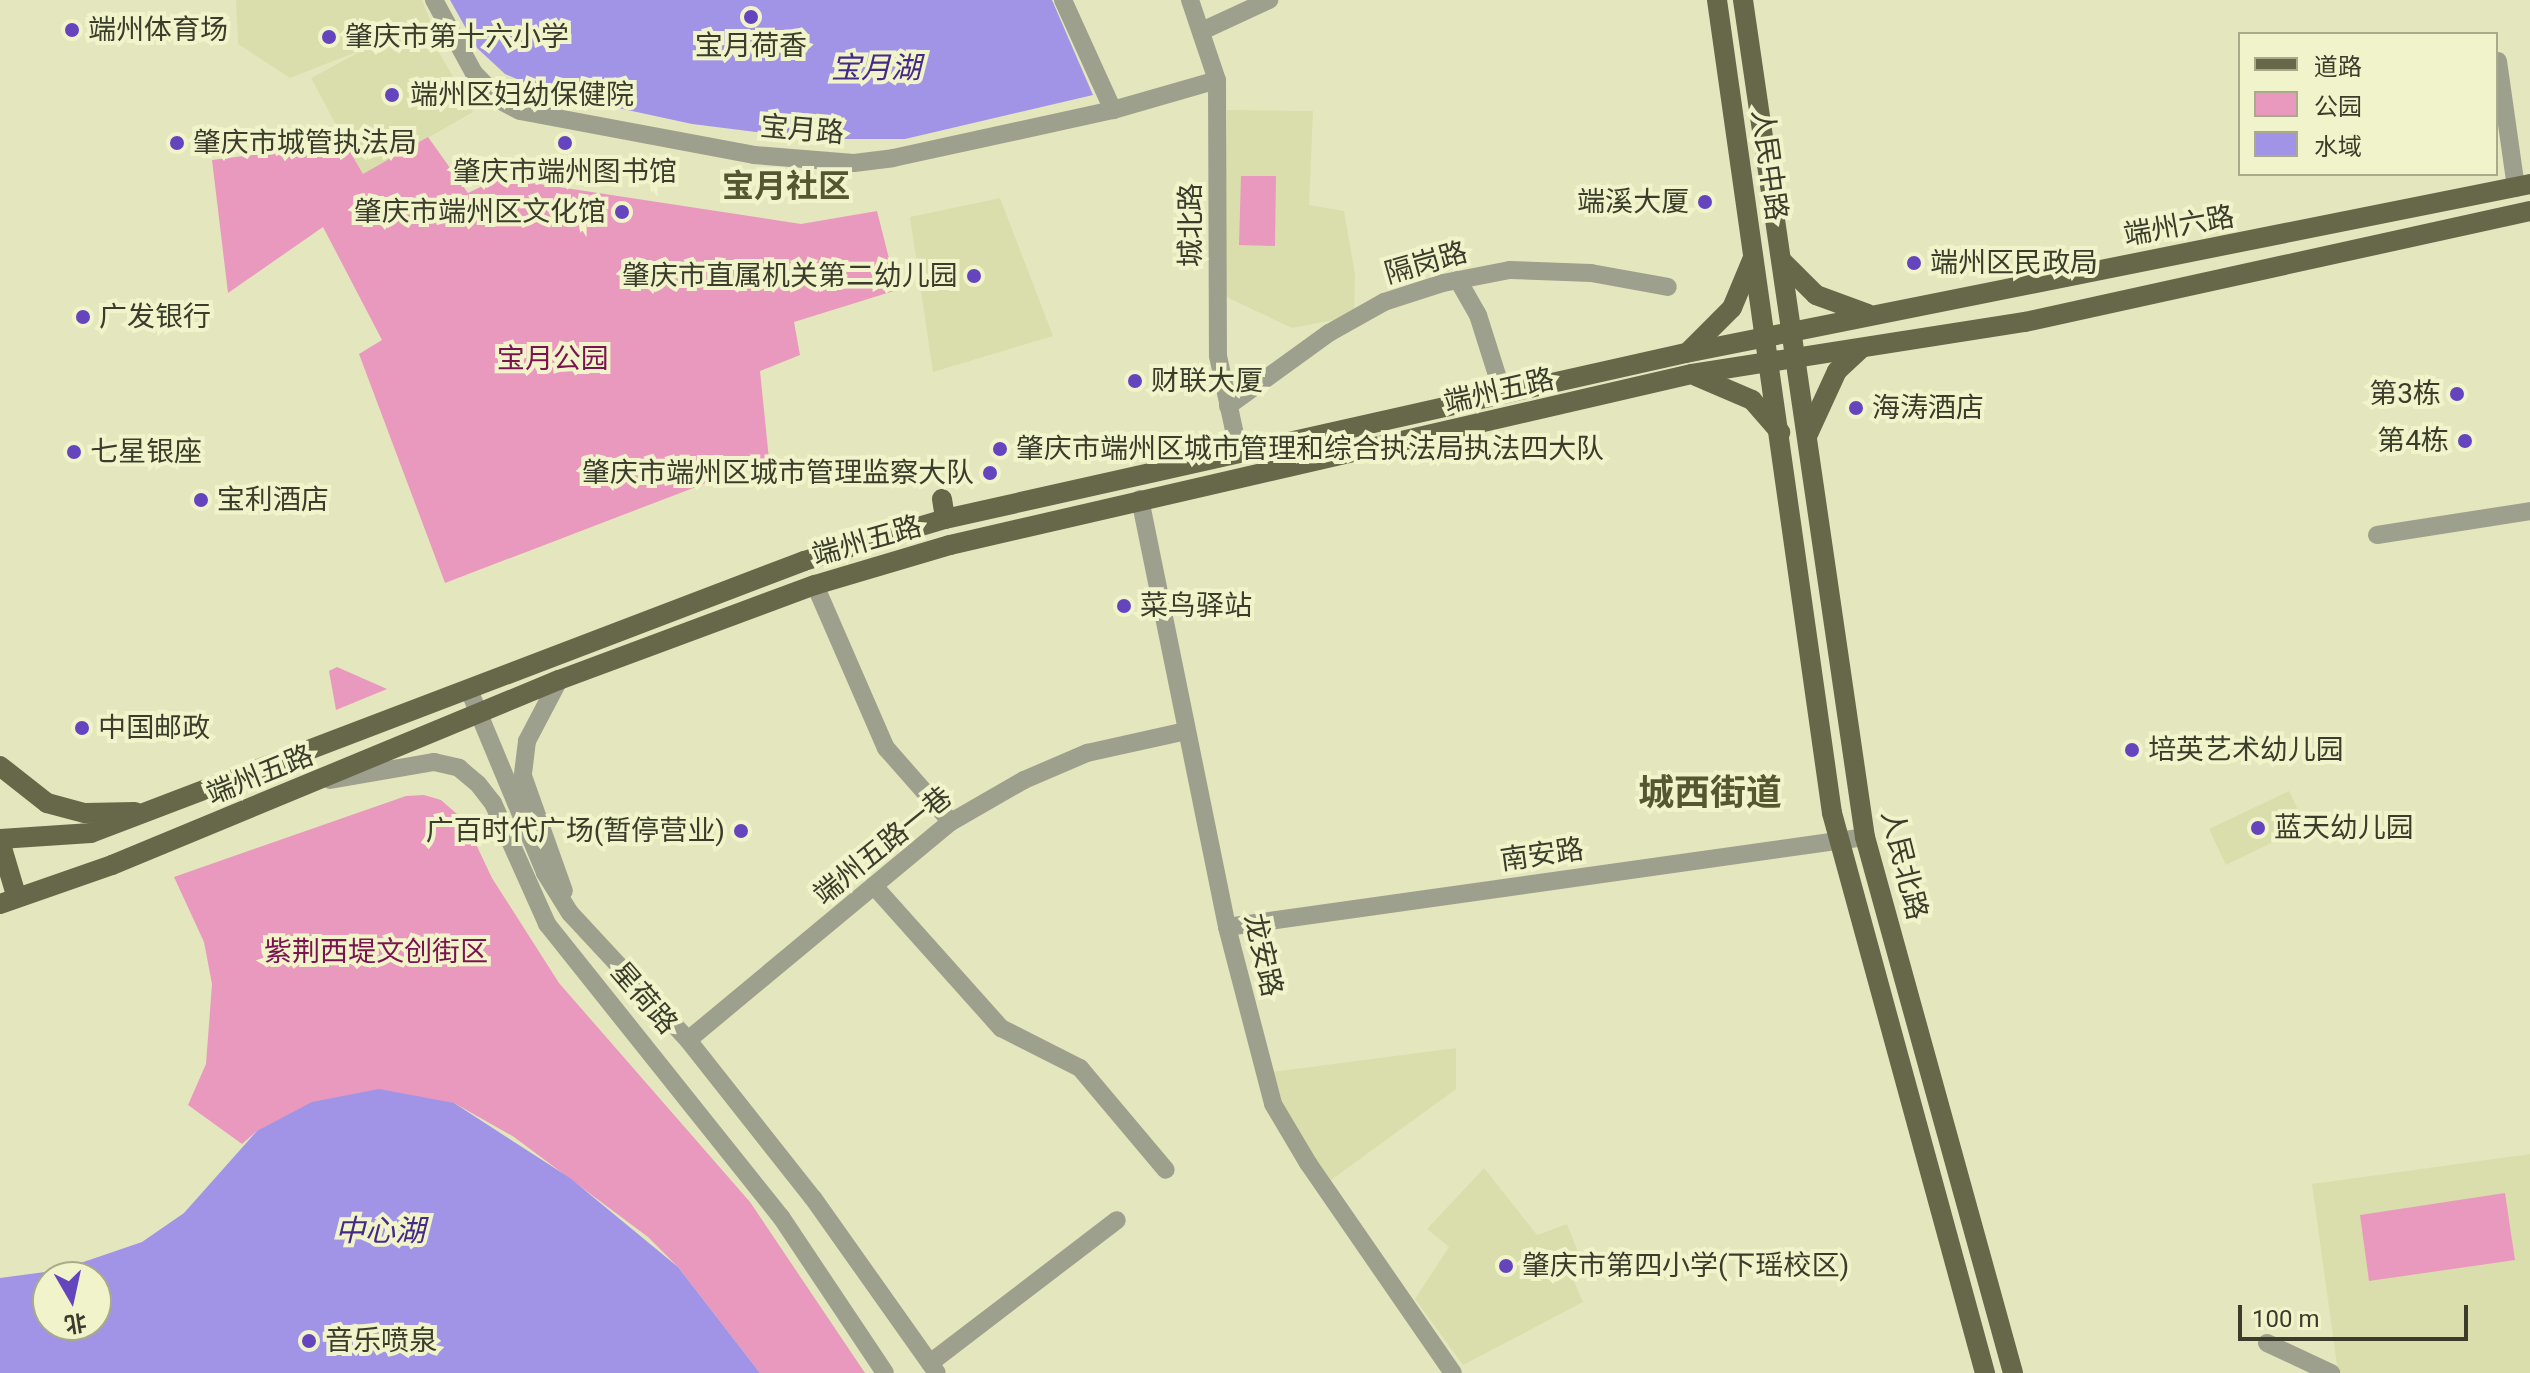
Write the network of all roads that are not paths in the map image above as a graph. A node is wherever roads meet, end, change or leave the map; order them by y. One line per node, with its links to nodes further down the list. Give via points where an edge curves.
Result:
1 (434, 0): 10 (street, 宝月路, via 474,73 501,101 520,111 754,155 854,163)
2 (1063, 0): 10 (street)
3 (1190, 0): 7 (street, 城北路)
4 (1269, 0): 7 (street)
5 (1717, 0): 13 (main road, 人民中路)
6 (1743, 0): 14 (main road, 人民中路)
7 (1204, 30): 9 (street, 城北路)
8 (2498, 61): 11 (street)
9 (1217, 80): 10 (street, 宝月路); 26 (street, 城北路, via 1218,356)
10 (1113, 110)
11 (2523, 186): 17 (main road, 端州六路)
12 (2530, 211): 20 (main road, via 2025,322)
13 (1754, 252): 19 (main road, 人民中路); 21 (main road, via 1732,308)
14 (1781, 260): 17 (main road, via 1816,295); 18 (main road, 人民中路)
15 (1458, 280): 16 (street, 隔岗路, via 1510,270 1591,273); 25 (street, via 1478,315); 26 (street, 隔岗路, via 1384,302 1329,333)
16 (1668, 287)
17 (1872, 316): 18 (main road, 端州六路)
18 (1792, 332): 19 (main road, 端州六路); 22 (main road, 人民中路)
19 (1767, 337): 21 (main road, 端州五路); 23 (main road, 人民中路)
20 (1861, 349): 22 (main road); 29 (main road, via 1837,371)
21 (1686, 353): 30 (main road, 端州五路)
22 (1795, 359): 23 (main road, 端州五路); 27 (main road, 人民北路)
23 (1771, 362): 24 (main road, 端州五路); 28 (main road, 人民北路)
24 (1692, 374): 28 (main road, via 1752,400); 31 (main road, 端州五路)
25 (1498, 378)
26 (1228, 406): 30 (street, 城北路)
27 (1803, 415): 28 (main road); 29 (main road, 人民北路)
28 (1781, 427): 45 (main road, 人民北路)
29 (1806, 438): 43 (main road, 人民北路)
30 (1239, 453): 36 (main road, 端州五路, via 1135,466 943,509)
31 (1140, 499): 34 (main road, 端州五路); 38 (street, 龙安路)
32 (2530, 511): 33 (street)
33 (2377, 535)
34 (815, 585): 35 (main road, 端州五路); 42 (street, via 886,748)
35 (559, 680): 37 (main road, 端州五路); 49 (street, via 527,741 523,776)
36 (469, 690): 37 (street, 星荷路); 41 (main road, 端州五路)
37 (479, 713): 40 (main road, 端州五路); 49 (street, 星荷路, via 545,873)
38 (1186, 731): 42 (street, 端州五路一巷, via 1087,753 1024,780); 50 (street, 龙安路)
39 (0, 766): 41 (main road, via 27,792 65,809)
40 (319, 782): 48 (main road, 端州五路, via 112,865); 56 (street, 星荷路, via 434,762 459,768 478,784 493,803 547,924 781,1217)
41 (151, 812): 44 (main road, 端州五路, via 91,833)
42 (951, 822): 47 (street, 端州五路一巷)
43 (1865, 837): 45 (street, 南安路); 59 (main road, 人民北路)
44 (0, 840): 48 (main road)
45 (1839, 842): 50 (street, 南安路); 58 (main road, 人民北路)
46 (0, 869): 48 (main road)
47 (874, 886): 51 (street, 端州五路一巷); 52 (street, via 1001,1028 1080,1068)
48 (8, 899)
49 (570, 913): 51 (street, 星荷路)
50 (1227, 927): 57 (street, 龙安路, via 1273,1104 1287,1132)
51 (688, 1040): 55 (street, 星荷路, via 813,1198)
52 (1166, 1170)
53 (1117, 1220): 55 (street)
54 (2267, 1343): 60 (street)
55 (933, 1368)
56 (885, 1373)
57 (1453, 1373)
58 (1985, 1373)
59 (2013, 1373)
60 (2331, 1373)

